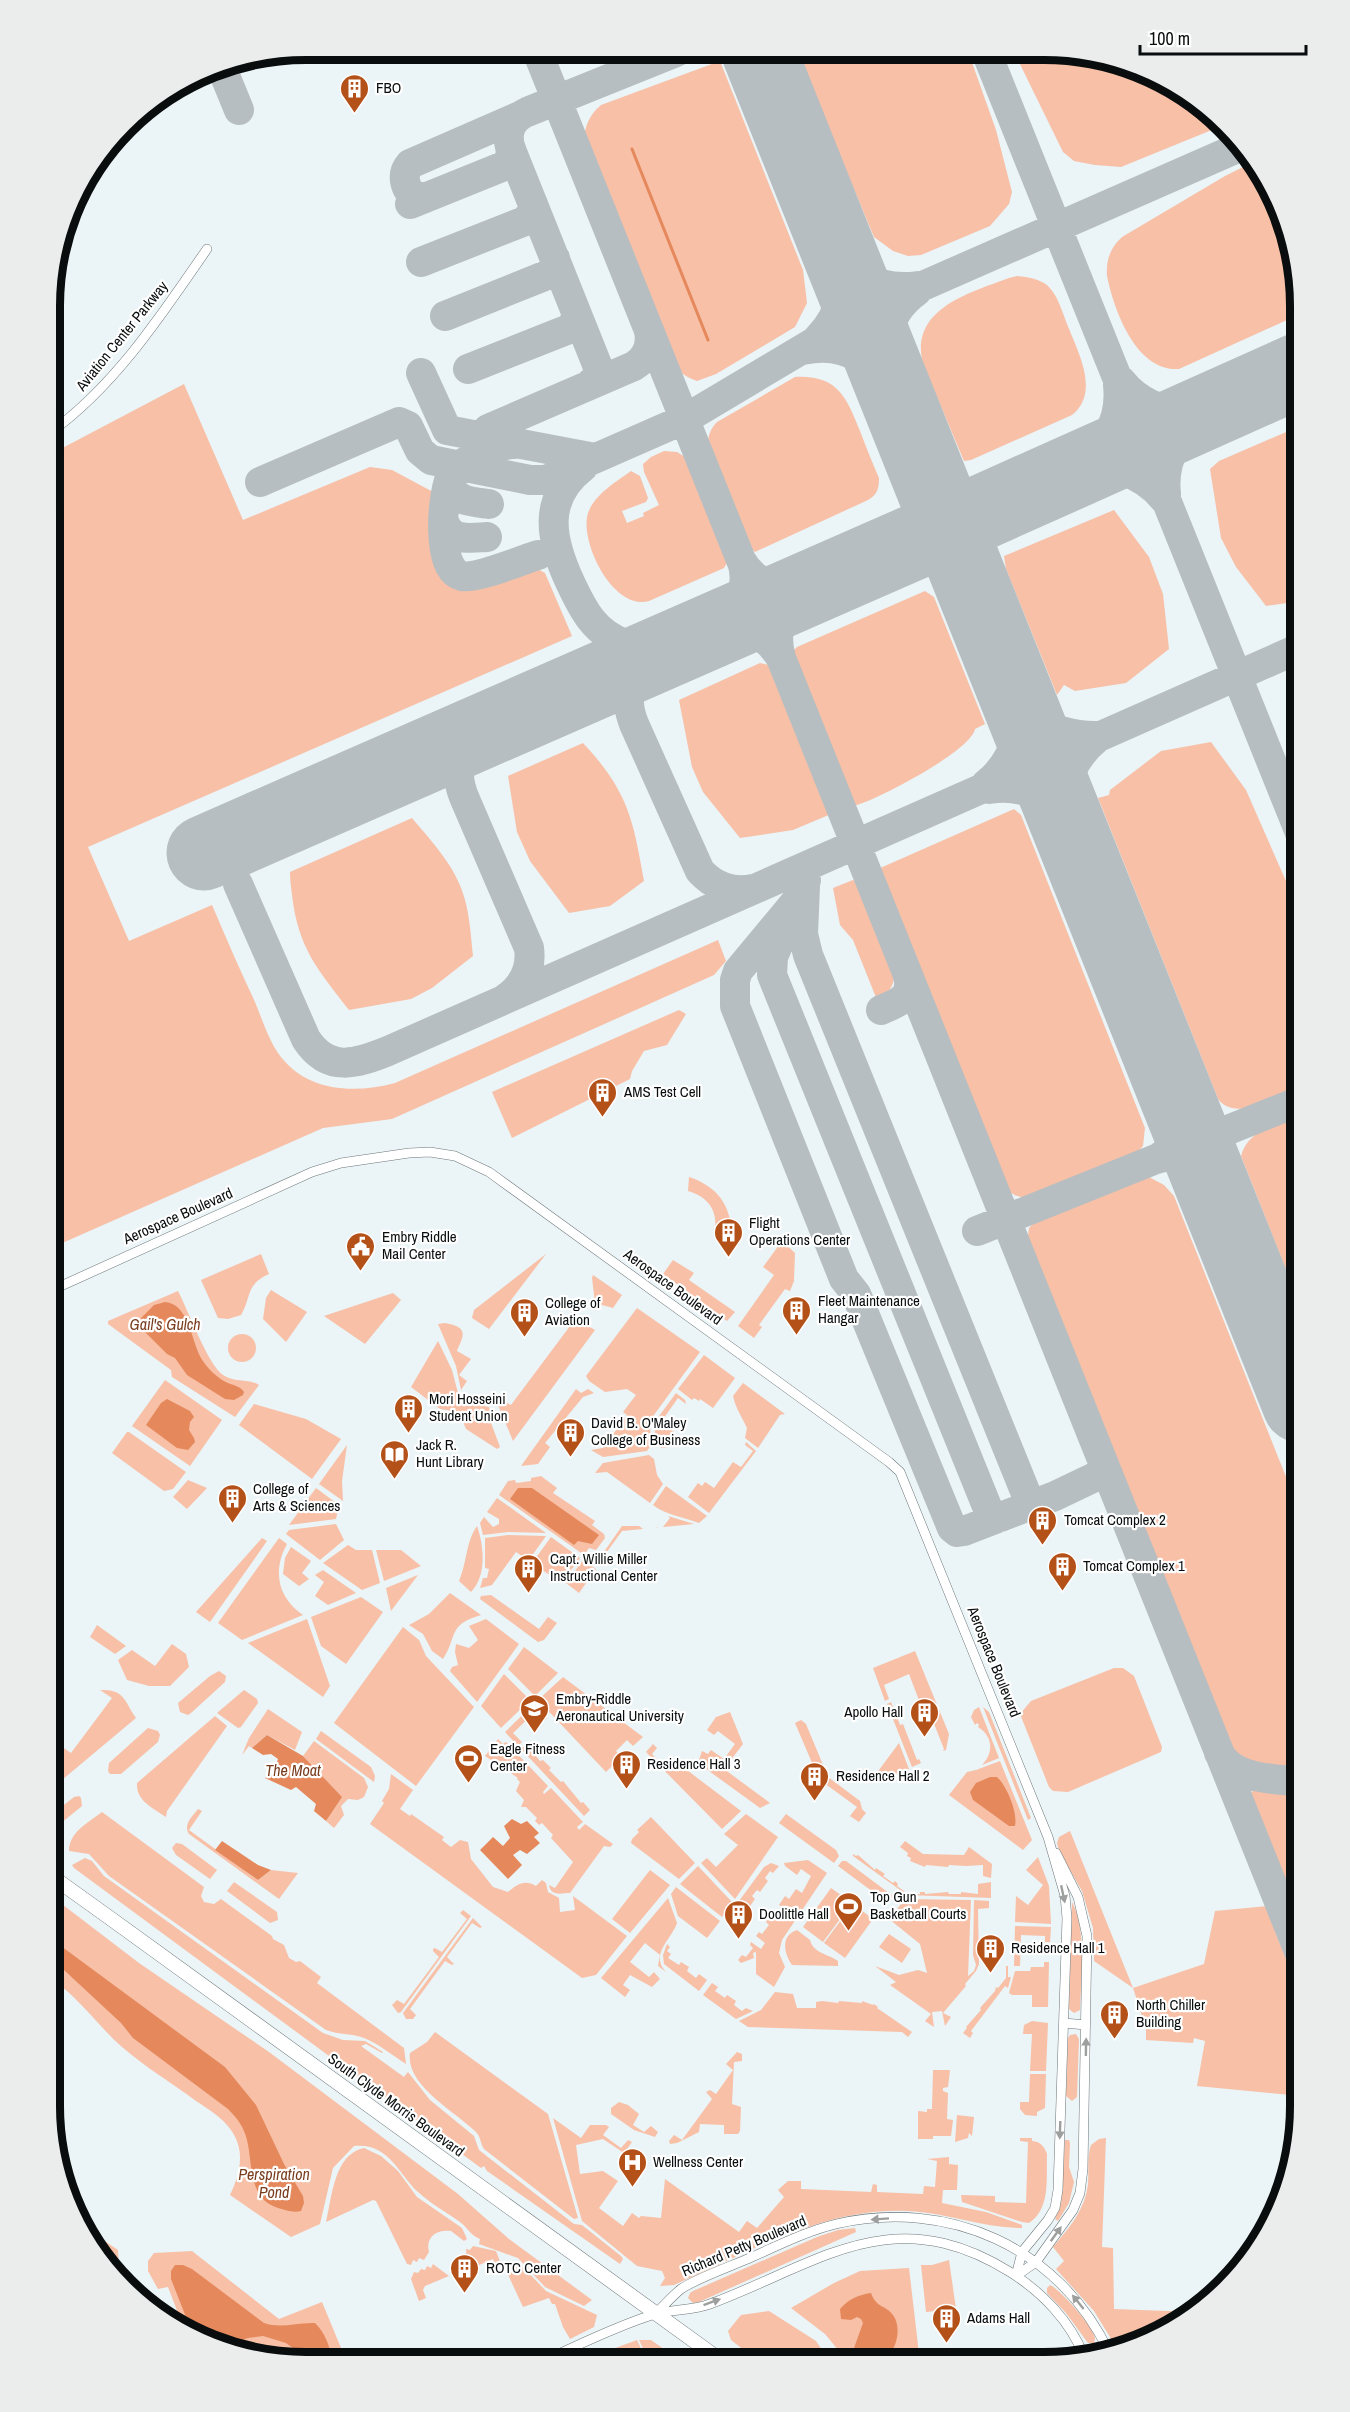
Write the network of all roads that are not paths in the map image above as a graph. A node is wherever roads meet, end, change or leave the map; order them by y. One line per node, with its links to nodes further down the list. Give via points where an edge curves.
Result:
1 (207, 249): 2 (street, Aviation Center Parkway, via 171,302 105,384)
2 (60, 425)
3 (60, 1287): 4 (street, Aerospace Boulevard, via 327,1167 430,1152 473,1163 900,1472)
4 (1048, 1837): 6 (street, Aerospace Boulevard, one-way to 6, via 1065,1896 1067,1918); 7 (street, Aerospace Boulevard, via 1084,1916)
5 (60, 1882): 11 (main road, South Clyde Morris Boulevard)
6 (1064, 2023): 7 (street); 8 (street, Aerospace Boulevard, one-way to 8, via 1058,2190 1048,2220)
7 (1086, 2025): 9 (street, Aerospace Boulevard, one-way to 7, via 1073,2210 1080,2193)
8 (1022, 2252): 9 (street, Richard Petty Boulevard); 10 (street, Aerospace Boulevard); 11 (street, Richard Petty Boulevard, one-way to 11, via 967,2226 938,2220 881,2218 837,2224 798,2236 682,2289)
9 (1036, 2262): 10 (street, Aerospace Boulevard); 12 (street, Richard Petty Boulevard, one-way to 9, via 1081,2306 1059,2280)
10 (1016, 2276): 11 (street, one-way to 10, via 708,2305 819,2256 888,2239 939,2242); 13 (street, via 1050,2304)
11 (655, 2314): 14 (street); 15 (main road, South Clyde Morris Boulevard)
12 (1104, 2345)
13 (1080, 2349)
14 (563, 2352)
15 (709, 2352)

